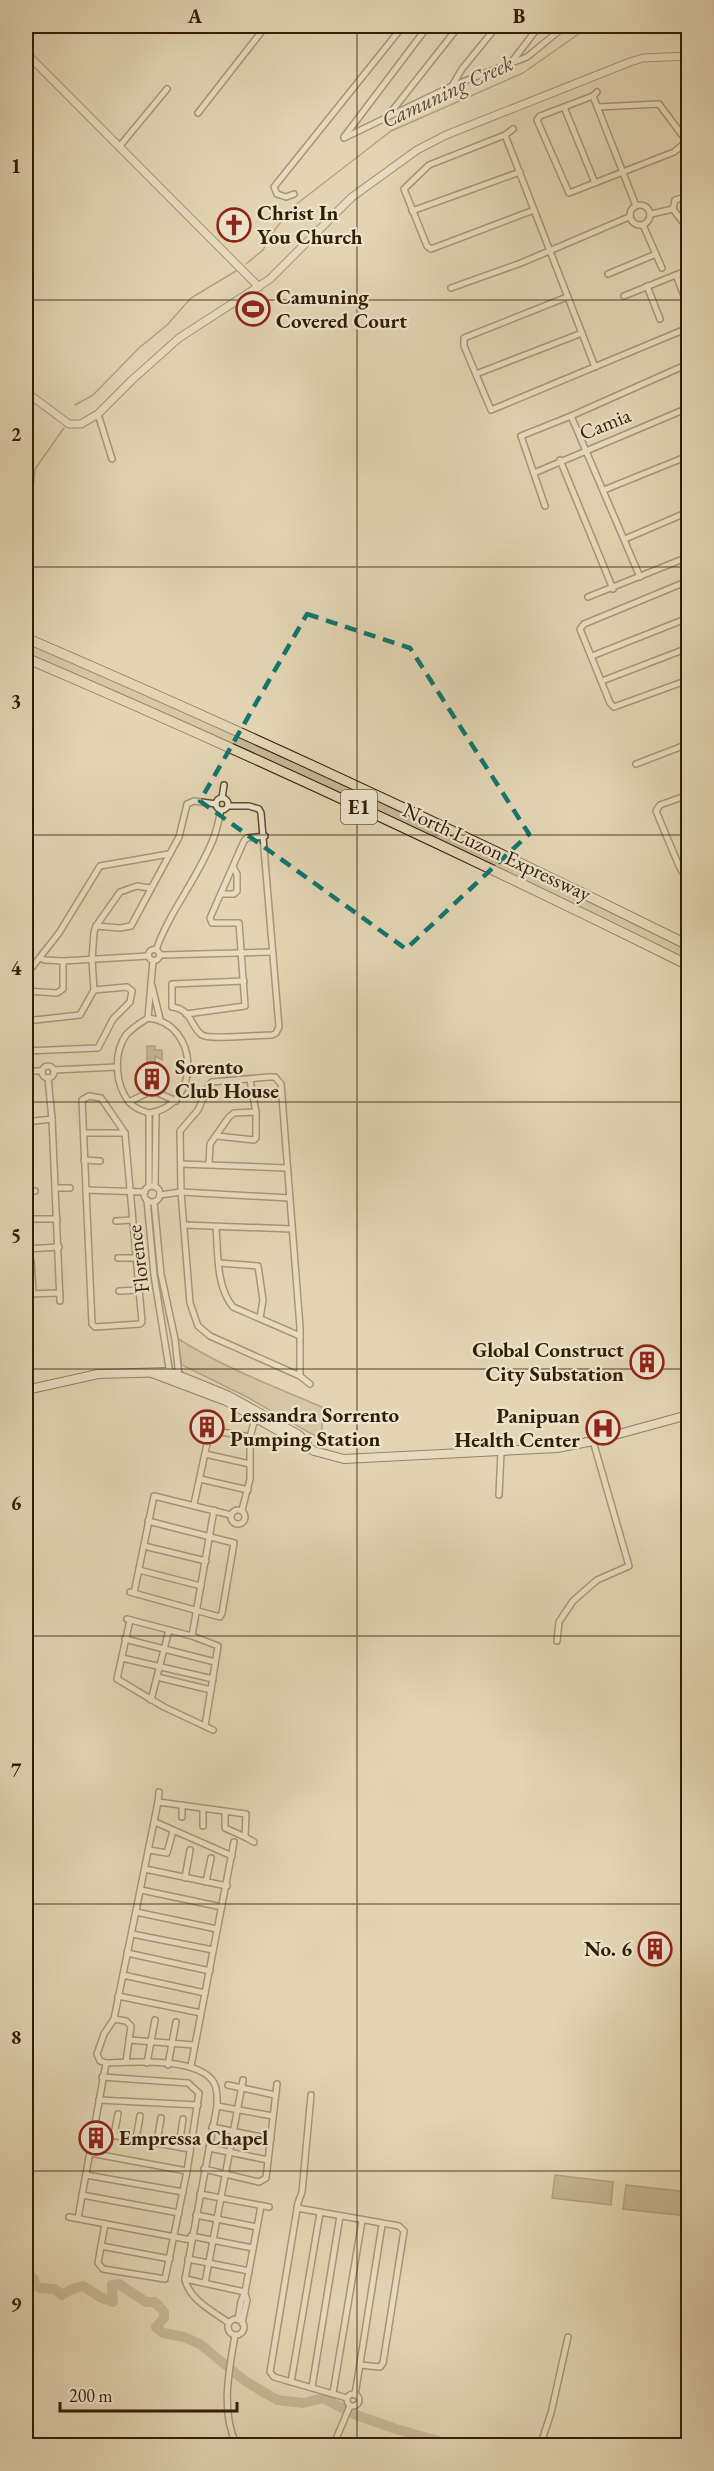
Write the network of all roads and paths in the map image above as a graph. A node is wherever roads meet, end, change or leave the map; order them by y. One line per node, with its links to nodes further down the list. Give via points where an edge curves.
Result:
1 (266, 26): 15 (street)
2 (403, 26): 24 (street, via 274,187 277,194)
3 (428, 26): 16 (street, via 344,138)
4 (459, 26): 16 (street)
5 (497, 26): 11 (street)
6 (539, 26): 10 (street)
7 (565, 26): 10 (street, via 536,50)
8 (26, 53): 20 (street)
9 (688, 56): 41 (street, via 630,62 430,142 351,197)
10 (511, 63): 11 (street)
11 (452, 86): 16 (street)
12 (167, 89): 20 (street)
13 (564, 107): 14 (street, via 595,94); 23 (street); 23 (street, via 537,120 567,191 572,193)
14 (598, 107): 19 (street, via 659,104); 21 (street)
15 (198, 112)
16 (387, 117)
17 (513, 129): 18 (street)
18 (506, 135): 22 (street); 29 (street, via 425,167 404,188)
19 (687, 143): 21 (street, via 674,152)
20 (119, 147): 41 (street)
21 (623, 171): 23 (street); 26 (street)
22 (520, 172): 28 (street); 29 (street)
23 (595, 183)
24 (294, 194)
25 (688, 196): 27 (street, via 675,200)
26 (636, 206): 30 (street, via 645,206); 31 (street)
27 (673, 209): 30 (street); 32 (street)
28 (534, 210): 29 (street, via 431,249); 34 (street)
29 (412, 211)
30 (651, 214): 33 (street)
31 (629, 217): 33 (street); 34 (street)
32 (688, 224)
33 (643, 225): 35 (street)
34 (551, 250): 42 (street); 44 (street)
35 (656, 254): 36 (street); 38 (street)
36 (662, 268)
37 (688, 270): 39 (street)
38 (608, 274)
39 (676, 275): 40 (street); 45 (street)
40 (647, 286): 43 (street); 46 (street)
41 (259, 287): 54 (street, via 179,338)
42 (451, 288)
43 (624, 296)
44 (567, 297): 48 (street); 51 (street, via 467,335 463,341)
45 (688, 306)
46 (660, 319)
47 (688, 328): 50 (street)
48 (582, 333): 50 (street); 51 (street)
49 (688, 364): 55 (street)
50 (595, 366): 51 (street, via 491,410)
51 (476, 374)
52 (26, 392): 54 (street, via 69,424 81,424)
53 (688, 408): 56 (street, Camia)
54 (98, 414): 58 (street)
55 (572, 416): 56 (street); 60 (street, via 521,436)
56 (586, 450): 59 (street, Camia); 61 (street)
57 (688, 456): 61 (street)
58 (112, 459)
59 (560, 460): 60 (street, Camia); 68 (street)
60 (534, 473): 62 (street)
61 (604, 490): 64 (street)
62 (544, 506)
63 (688, 512): 64 (street)
64 (625, 539): 66 (street)
65 (688, 557): 66 (street)
66 (640, 577): 68 (street)
67 (688, 581): 73 (street, via 582,625)
68 (613, 589): 69 (street)
69 (588, 597)
70 (688, 618): 73 (street)
71 (26, 638): 92 (highway, North Luzon Expressway / E1, via 450,828)
72 (688, 648): 76 (street)
73 (592, 656): 76 (street)
74 (26, 658): 101 (highway, North Luzon Expressway / E1, via 343,799)
75 (688, 680): 76 (street, via 614,707)
76 (602, 681)
77 (688, 744): 78 (street)
78 (636, 764)
79 (224, 785): 81 (street)
80 (688, 795): 88 (street, via 660,805 656,811 679,866 683,873)
81 (222, 798): 82 (street); 83 (street)
82 (216, 804): 84 (street); 86 (street, via 187,804 181,833)
83 (228, 806): 84 (street); 85 (street, via 259,808)
84 (221, 810): 95 (street, via 214,838 163,930)
85 (265, 836): 87 (street, via 247,838); 93 (street)
86 (169, 854): 89 (street); 97 (street, via 100,866)
87 (233, 867): 90 (street); 90 (street, via 237,891)
88 (688, 873)
89 (150, 888): 91 (street, via 137,886 120,892); 91 (street, via 131,926)
90 (221, 894): 94 (street, via 210,920 239,923)
91 (96, 926): 98 (street)
92 (688, 945)
93 (271, 951): 94 (street); 108 (street, via 279,1020 276,1033 207,1036 197,1030)
94 (242, 952): 95 (street); 103 (street)
95 (158, 953): 96 (street, via 150,951); 100 (street)
96 (148, 956): 98 (street); 100 (street)
97 (40, 958): 99 (street); 102 (street)
98 (92, 960): 99 (street); 105 (street)
99 (63, 961): 106 (street, via 61,992)
100 (153, 961): 104 (street)
101 (688, 965)
102 (26, 975)
103 (244, 981): 107 (street, via 172,984); 108 (street, via 244,1008)
104 (152, 985): 109 (street); 110 (street)
105 (94, 990): 111 (street, via 78,1017); 112 (street, via 127,987 132,991 130,1002 113,1019 98,1048)
106 (26, 991)
107 (172, 1007): 108 (street); 109 (street)
108 (186, 1014)
109 (160, 1017): 110 (street); 121 (street, via 176,1032 188,1057 188,1076)
110 (148, 1018): 113 (street, via 126,1035)
111 (26, 1020)
112 (26, 1051)
113 (117, 1067): 114 (street); 122 (street)
114 (54, 1070): 116 (street, via 48,1066); 117 (street)
115 (26, 1071): 116 (street)
116 (42, 1071): 117 (street)
117 (48, 1078): 126 (street)
118 (250, 1080): 125 (street); 134 (street, via 208,1085 198,1110 180,1131); 136 (street, via 275,1077 280,1084)
119 (149, 1092): 122 (street)
120 (156, 1092): 121 (street)
121 (176, 1101): 123 (street)
122 (129, 1102): 124 (street)
123 (156, 1112): 124 (street); 140 (street)
124 (149, 1113): 140 (street)
125 (256, 1113): 130 (street, via 234,1113); 130 (street, via 254,1140)
126 (52, 1119): 127 (street); 138 (street)
127 (26, 1122)
128 (84, 1133): 129 (street); 129 (street, via 82,1100 94,1095 101,1098); 131 (street)
129 (125, 1133): 142 (street)
130 (217, 1136): 135 (street, via 210,1144)
131 (84, 1160): 133 (street); 141 (street)
132 (26, 1161): 137 (street)
133 (100, 1161)
134 (181, 1164): 135 (street); 145 (street)
135 (209, 1164): 136 (street)
136 (287, 1168): 147 (street)
137 (26, 1169): 144 (street)
138 (55, 1188): 139 (street); 150 (street)
139 (70, 1188)
140 (150, 1189): 142 (street); 146 (street); 148 (street)
141 (86, 1190): 142 (street); 163 (street, via 92,1324 140,1324)
142 (130, 1190): 152 (street)
143 (35, 1191): 144 (street)
144 (26, 1192)
145 (181, 1192): 146 (street); 147 (street); 153 (street)
146 (160, 1195): 148 (street)
147 (289, 1198): 155 (street)
148 (151, 1201): 169 (street, Florence); 170 (street, Florence, via 154,1275)
149 (26, 1219): 150 (street)
150 (57, 1219): 156 (street)
151 (116, 1221): 152 (street)
152 (132, 1221): 158 (street)
153 (184, 1225): 154 (street); 176 (street, via 190,1303 198,1326 210,1336)
154 (216, 1227): 155 (street); 161 (street)
155 (292, 1229): 172 (street)
156 (58, 1247): 157 (street); 166 (street)
157 (26, 1249)
158 (136, 1257): 159 (street); 163 (street)
159 (118, 1258)
160 (32, 1261): 162 (street)
161 (219, 1263): 171 (street, via 229,1302); 171 (street, via 258,1266 263,1300)
162 (29, 1269): 165 (street)
163 (139, 1290): 164 (street)
164 (119, 1291)
165 (33, 1293): 166 (street); 167 (street)
166 (60, 1293): 168 (street)
167 (26, 1294)
168 (60, 1301)
169 (168, 1313): 170 (street, Florence); 174 (street, Florence)
170 (161, 1314): 173 (street, Florence)
171 (260, 1318): 172 (street)
172 (300, 1336): 176 (street)
173 (168, 1353): 174 (street); 175 (street, Florence)
174 (176, 1353): 177 (street, Florence)
175 (170, 1375): 177 (main road); 179 (main road, via 98,1374)
176 (300, 1376): 178 (street)
177 (179, 1378): 180 (main road)
178 (310, 1384)
179 (26, 1390)
180 (257, 1415): 182 (street); 184 (main road, via 315,1451 344,1458)
181 (688, 1415): 183 (main road)
182 (250, 1437): 185 (street, via 211,1429); 186 (street)
183 (593, 1441): 184 (main road); 204 (street, via 629,1566 597,1580 573,1601 558,1622)
184 (501, 1452): 189 (street)
185 (205, 1454): 186 (street); 187 (street)
186 (250, 1464): 188 (street)
187 (200, 1479): 188 (street); 190 (street)
188 (248, 1490): 192 (street)
189 (499, 1495)
190 (194, 1504): 191 (street); 194 (street, via 154,1496)
191 (214, 1510): 193 (street); 195 (street)
192 (242, 1510): 193 (street); 193 (street, via 246,1519 240,1524 232,1521)
193 (231, 1515)
194 (148, 1521): 195 (street); 196 (street)
195 (210, 1537): 197 (street); 200 (street, via 234,1543 222,1616)
196 (144, 1546): 197 (street); 198 (street)
197 (206, 1561): 199 (street)
198 (139, 1570): 199 (street); 200 (street, via 132,1593)
199 (201, 1586): 200 (street)
200 (197, 1611): 202 (street)
201 (169, 1630): 202 (street); 203 (street, via 128,1620); 205 (street)
202 (192, 1636): 207 (street, via 218,1644)
203 (125, 1639): 205 (street); 206 (street)
204 (557, 1641)
205 (165, 1649): 207 (street); 208 (street)
206 (122, 1658): 208 (street); 212 (street, via 114,1678)
207 (215, 1662): 210 (street)
208 (160, 1667): 209 (street); 210 (street)
209 (157, 1677): 211 (street); 212 (street)
210 (213, 1679): 211 (street)
211 (211, 1690): 213 (street)
212 (151, 1700): 213 (street)
213 (205, 1726): 214 (street)
214 (213, 1730)
215 (159, 1792): 216 (street)
216 (158, 1802): 217 (street); 223 (street)
217 (182, 1805): 219 (street); 222 (street)
218 (247, 1805): 221 (street)
219 (203, 1809): 220 (street); 224 (street)
220 (225, 1812): 221 (street); 226 (street, via 225,1828)
221 (246, 1814): 226 (street)
222 (182, 1817)
223 (154, 1822): 225 (street); 229 (street)
224 (203, 1826)
225 (173, 1832): 229 (street, via 167,1853); 231 (street)
226 (245, 1837): 228 (street)
227 (234, 1842): 231 (street)
228 (254, 1842)
229 (149, 1850): 233 (street)
230 (190, 1850): 234 (street)
231 (232, 1857): 236 (street)
232 (211, 1858): 235 (street)
233 (145, 1869): 234 (street); 237 (street)
234 (185, 1878): 235 (street)
235 (206, 1882): 236 (street)
236 (227, 1886): 238 (street)
237 (141, 1890): 238 (street); 239 (street)
238 (222, 1907): 240 (street)
239 (136, 1912): 240 (street); 241 (street)
240 (217, 1929): 242 (street)
241 (132, 1934): 242 (street); 243 (street)
242 (213, 1950): 244 (street)
243 (127, 1953): 244 (street); 245 (street)
244 (210, 1971): 246 (street)
245 (123, 1975): 246 (street); 247 (street)
246 (205, 1993): 248 (street)
247 (118, 1996): 248 (street); 249 (street)
248 (201, 2013): 255 (street)
249 (114, 2019): 252 (street, via 129,2023); 257 (street, via 97,2054)
250 (155, 2020): 253 (street)
251 (176, 2022): 254 (street)
252 (129, 2040): 253 (street); 256 (street)
253 (150, 2042): 254 (street); 258 (street)
254 (172, 2044): 255 (street); 259 (street)
255 (194, 2045): 260 (street)
256 (126, 2062): 257 (street); 258 (street)
257 (106, 2063): 261 (street)
258 (147, 2063): 259 (street)
259 (168, 2065): 260 (street)
260 (190, 2066): 270 (street, via 213,2081)
261 (102, 2078): 268 (street); 269 (street, via 188,2083 199,2093)
262 (243, 2080): 265 (street)
263 (277, 2084): 266 (street)
264 (228, 2085): 265 (street)
265 (241, 2088): 266 (street); 271 (street)
266 (276, 2095): 274 (street)
267 (311, 2095): 300 (street)
268 (99, 2100): 269 (street); 279 (street)
269 (198, 2105): 286 (street)
270 (217, 2106): 271 (street); 277 (street)
271 (237, 2110): 274 (street); 278 (street)
272 (118, 2114): 280 (street)
273 (140, 2116): 281 (street)
274 (273, 2116): 282 (street)
275 (161, 2118): 283 (street)
276 (183, 2119): 284 (street)
277 (212, 2127): 278 (street); 285 (street)
278 (233, 2131): 282 (street); 287 (street)
279 (94, 2132): 280 (street); 288 (street)
280 (114, 2135): 281 (street)
281 (136, 2139): 283 (street)
282 (271, 2139): 289 (street)
283 (157, 2142): 284 (street)
284 (179, 2146): 286 (street)
285 (209, 2148): 287 (street); 290 (street)
286 (190, 2149): 291 (street)
287 (230, 2152): 289 (street); 292 (street)
288 (90, 2153): 291 (street); 293 (street)
289 (268, 2160): 292 (street, via 266,2178 262,2181)
290 (204, 2169): 292 (street); 295 (street)
291 (187, 2171): 294 (street)
292 (225, 2174): 297 (street)
293 (86, 2175): 294 (street); 296 (street)
294 (183, 2192): 302 (street)
295 (200, 2194): 297 (street); 303 (street)
296 (82, 2195): 302 (street); 306 (street)
297 (220, 2198): 298 (street); 307 (street)
298 (261, 2206): 299 (street); 311 (street)
299 (269, 2207)
300 (297, 2208): 301 (street); 329 (street, via 270,2369 274,2377)
301 (320, 2212): 304 (street); 329 (street)
302 (179, 2213): 312 (street)
303 (196, 2216): 307 (street); 313 (street)
304 (340, 2216): 308 (street); 330 (street)
305 (69, 2217): 306 (street)
306 (78, 2218): 309 (street)
307 (216, 2219): 311 (street); 314 (street)
308 (362, 2221): 310 (street); 331 (street)
309 (105, 2224): 312 (street); 315 (street)
310 (382, 2224): 328 (street); 328 (street, via 399,2226 404,2234 383,2363 376,2367)
311 (257, 2227): 316 (street)
312 (173, 2238): 313 (street); 317 (street)
313 (191, 2238): 314 (street); 318 (street)
314 (213, 2241): 316 (street); 319 (street)
315 (101, 2246): 317 (street); 317 (street, via 98,2263 103,2269 165,2279)
316 (253, 2248): 320 (street)
317 (170, 2259)
318 (188, 2259): 319 (street); 321 (street)
319 (209, 2263): 320 (street); 322 (street)
320 (249, 2271): 323 (street)
321 (185, 2279): 322 (street); 325 (street, via 194,2298)
322 (205, 2283): 323 (street)
323 (245, 2293): 324 (street, via 247,2300)
324 (240, 2321): 325 (street); 326 (street, via 242,2332)
325 (229, 2323): 326 (street, via 228,2331)
326 (235, 2335): 335 (street, via 228,2376 229,2422)
327 (568, 2337): 337 (street)
328 (360, 2365): 332 (street)
329 (291, 2382): 330 (street)
330 (312, 2387): 331 (street)
331 (333, 2393): 333 (street)
332 (356, 2395): 333 (street); 334 (street, via 358,2404)
333 (347, 2398): 334 (street)
334 (349, 2407): 336 (street)
335 (237, 2445)
336 (333, 2445)
337 (540, 2445)

